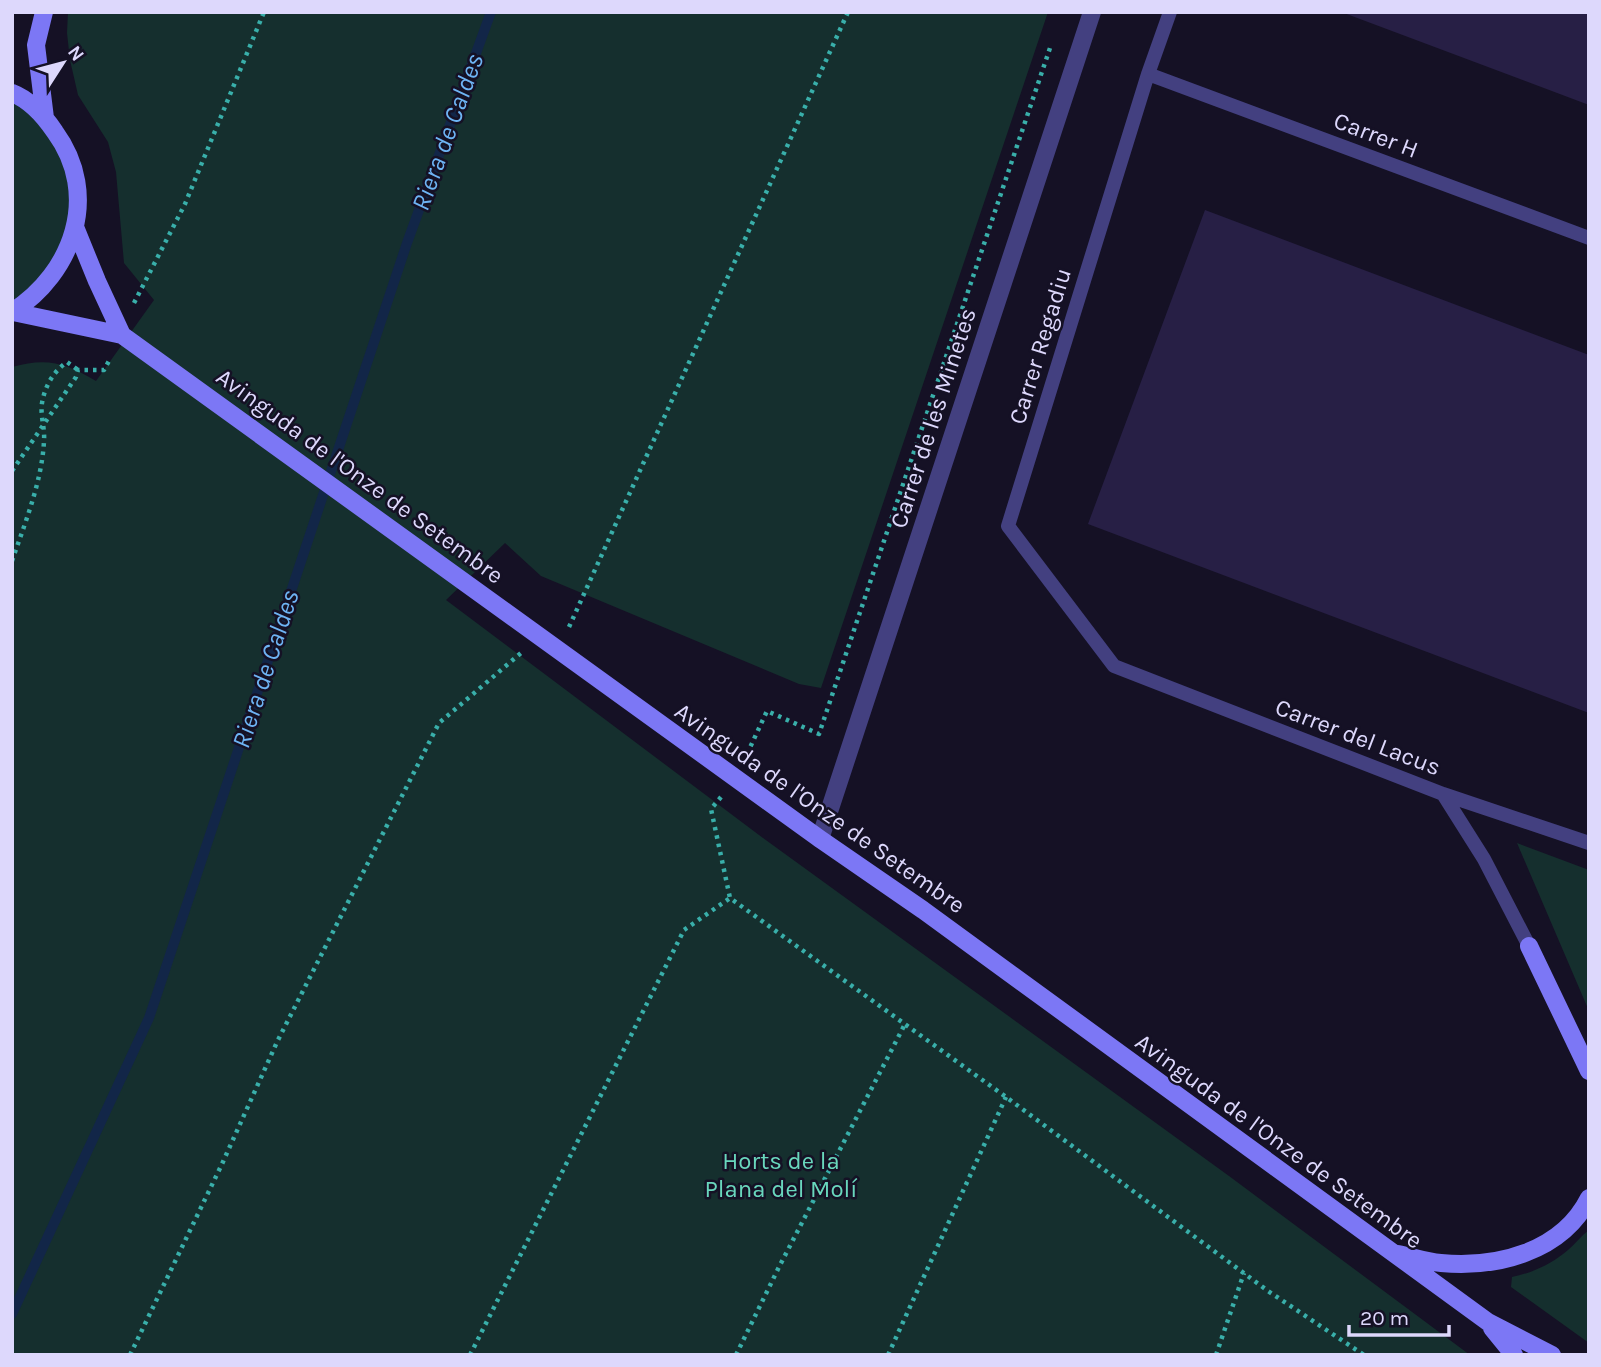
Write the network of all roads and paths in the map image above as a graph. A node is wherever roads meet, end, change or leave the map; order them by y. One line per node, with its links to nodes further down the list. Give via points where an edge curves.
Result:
1 (44, 12): 9 (main road, via 36,45)
2 (264, 12): 13 (path, via 185,204)
3 (848, 12): 19 (path)
4 (1092, 12): 24 (street, Carrer de les Minetes)
5 (1170, 12): 7 (lane, Carrer Regadiu)
6 (1053, 38): 21 (path, via 819,734 767,711)
7 (1148, 74): 11 (lane, Carrer H); 20 (lane, Carrer Regadiu, via 1008,526)
8 (12, 93): 9 (main road)
9 (45, 118): 10 (main road, via 64,147 76,180)
10 (75, 227): 12 (main road, via 60,267 47,285); 13 (main road, Avinguda de l'Onze de Setembre)
11 (1589, 239)
12 (13, 312): 13 (main road, Avinguda de l'Onze de Setembre)
13 (122, 335): 14 (path, via 104,370); 18 (main road, Avinguda de l'Onze de Setembre)
14 (78, 370): 15 (path); 15 (path, via 67,362 51,378 42,404)
15 (43, 424): 16 (path); 17 (path, via 39,471)
16 (12, 471)
17 (12, 561)
18 (541, 637): 19 (main road, Avinguda de l'Onze de Setembre); 35 (path, via 439,723 277,1042)
19 (559, 651): 21 (main road, Avinguda de l'Onze de Setembre)
20 (1114, 666): 22 (lane, Carrer del Lacus)
21 (737, 779): 24 (main road, Avinguda de l'Onze de Setembre)
22 (1443, 794): 25 (lane, Carrer del Lacus); 27 (lane, via 1484,859)
23 (711, 809): 26 (path)
24 (820, 839): 32 (main road, Avinguda de l'Onze de Setembre)
25 (1589, 843)
26 (730, 898): 28 (path); 36 (path, via 684,930)
27 (1529, 946): 29 (main road)
28 (905, 1024): 30 (path); 37 (path)
29 (1589, 1071)
30 (1006, 1097): 33 (path); 38 (path)
31 (1589, 1198): 32 (main road, via 1567,1229 1543,1246 1510,1258 1478,1264 1439,1263)
32 (1388, 1251): 34 (main road, Avinguda de l'Onze de Setembre)
33 (1244, 1273): 39 (path); 40 (path)
34 (1488, 1322): 41 (main road, Avinguda de l'Onze de Setembre); 42 (main road, Avinguda de l'Onze de Setembre)
35 (130, 1355)
36 (470, 1355)
37 (736, 1355)
38 (888, 1355)
39 (1216, 1355)
40 (1364, 1355)
41 (1514, 1355)
42 (1552, 1355)

